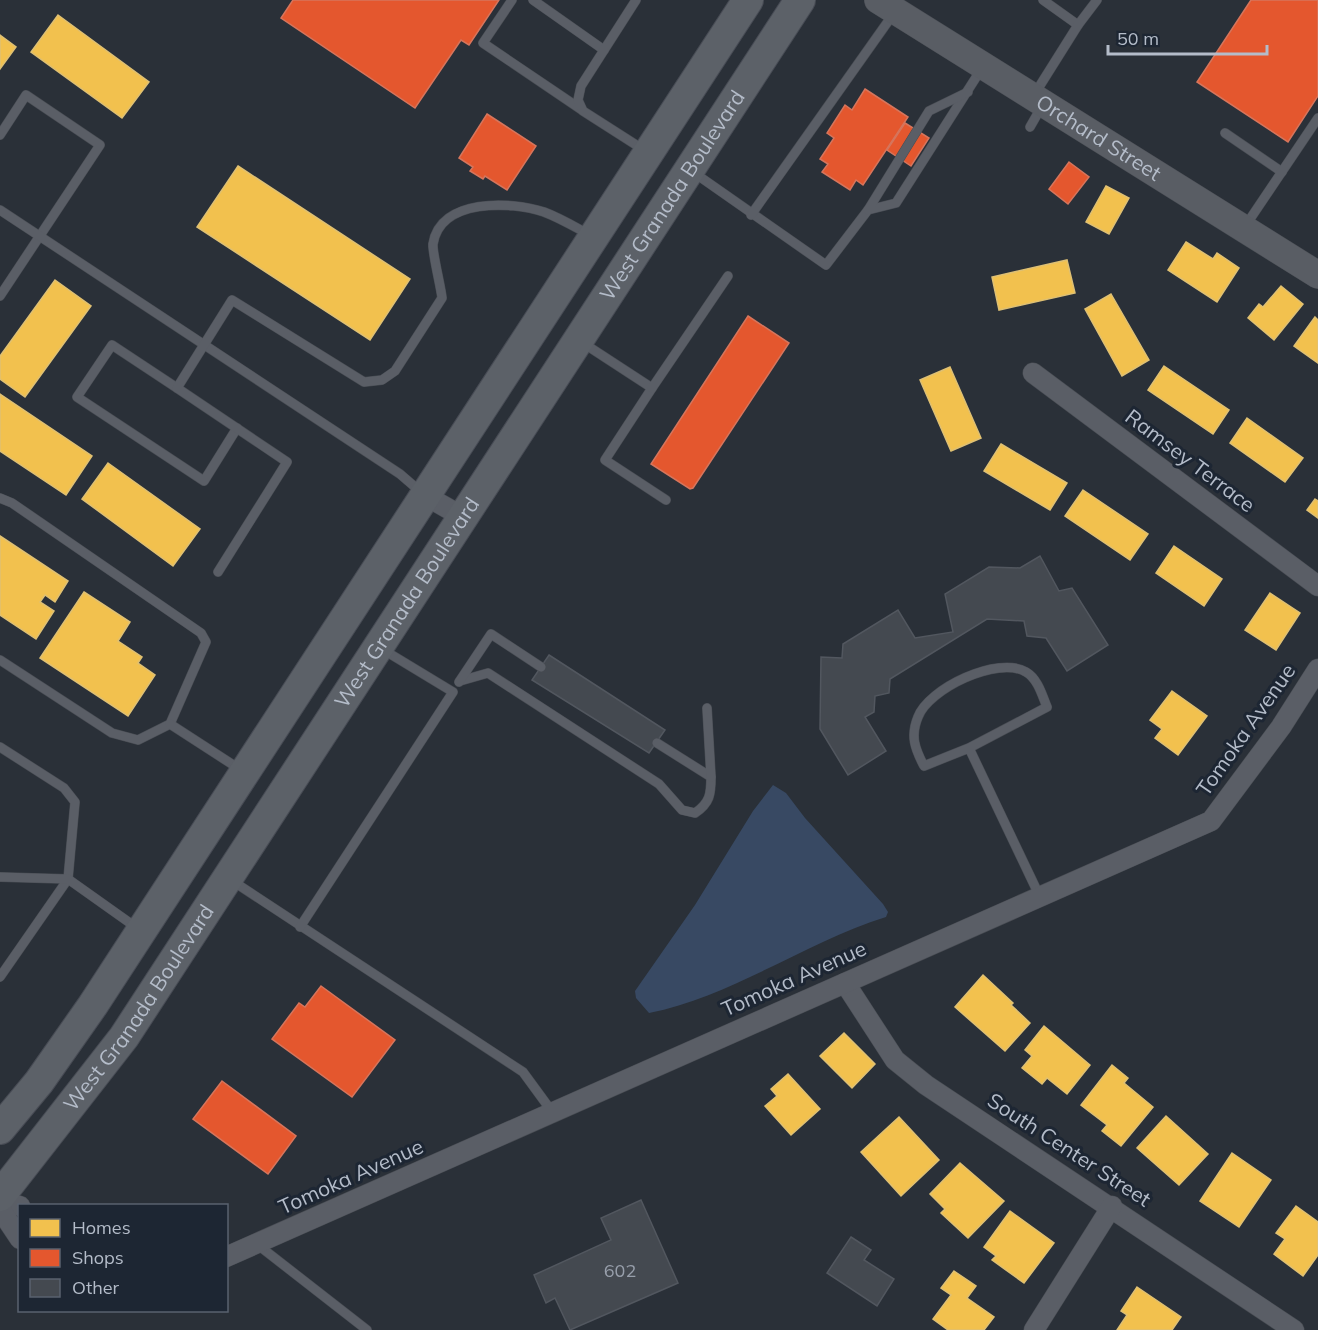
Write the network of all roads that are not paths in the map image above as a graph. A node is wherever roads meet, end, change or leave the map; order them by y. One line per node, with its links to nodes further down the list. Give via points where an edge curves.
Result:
1 (512, 0): 14 (lane, via 483,43)
2 (533, 0): 10 (lane)
3 (636, 0): 10 (lane)
4 (748, 0): 19 (main road, West Granada Boulevard)
5 (800, 0): 20 (main road, West Granada Boulevard)
6 (1043, 0): 9 (lane)
7 (1097, 0): 9 (lane)
8 (887, 6): 11 (street, Orchard Street); 24 (lane)
9 (1078, 25): 13 (lane)
10 (604, 50): 14 (lane, via 581,86 578,100)
11 (984, 66): 12 (lane); 13 (street, Orchard Street)
12 (969, 92): 23 (lane, via 929,111); 23 (lane, via 896,203)
13 (1038, 100): 16 (lane); 25 (street, Orchard Street)
14 (583, 111): 19 (lane)
15 (1318, 118): 21 (lane)
16 (1030, 127)
17 (1225, 134): 21 (lane)
18 (0, 135): 26 (lane, via 26,95 100,145)
19 (649, 153): 27 (main road, West Granada Boulevard)
20 (689, 170): 24 (lane); 31 (main road, West Granada Boulevard)
21 (1282, 172): 25 (lane)
22 (0, 210): 26 (lane)
23 (868, 210): 24 (lane, via 826,265)
24 (751, 215)
25 (1244, 228): 28 (street, Orchard Street)
26 (39, 237): 30 (lane); 32 (lane)
27 (594, 237): 32 (lane, via 543,212 502,206 468,207 444,221 433,244 442,298 394,371 382,380 364,382 232,300); 37 (main road, West Granada Boulevard)
28 (1318, 275)
29 (728, 276): 35 (lane)
30 (0, 296)
31 (579, 340): 35 (lane); 40 (main road, West Granada Boulevard)
32 (203, 344): 34 (lane); 37 (lane, via 400,474)
33 (1033, 374): 42 (street, Ramsey Terrace)
34 (177, 388): 36 (lane); 36 (lane, via 112,345 77,397 204,481)
35 (652, 388): 39 (lane, via 605,460)
36 (237, 428): 41 (lane, via 287,462)
37 (426, 496): 40 (street); 54 (main road, West Granada Boulevard)
38 (0, 498): 50 (lane, via 201,633 206,642)
39 (666, 500)
40 (463, 518): 43 (main road, West Granada Boulevard)
41 (218, 572)
42 (1318, 586)
43 (378, 647): 48 (lane); 57 (main road, West Granada Boulevard)
44 (0, 660): 50 (lane, via 112,733 138,740)
45 (540, 667): 47 (lane, via 491,634)
46 (1318, 669): 59 (street, Tomoka Avenue, via 1212,822)
47 (460, 681): 48 (lane); 55 (lane, via 488,674 658,784 682,810 695,813 706,805)
48 (453, 692): 60 (lane)
49 (706, 708): 55 (lane)
50 (170, 724): 54 (lane)
51 (657, 743): 55 (lane)
52 (0, 747): 58 (lane, via 64,788 75,801)
53 (969, 748): 53 (lane, via 924,766 914,746 914,732 918,715 932,696 991,668 1013,667 1026,672 1036,682 1047,707); 59 (lane)
54 (246, 772): 61 (main road, West Granada Boulevard)
55 (711, 777)
56 (0, 877): 58 (lane)
57 (228, 878): 60 (lane); 66 (main road, West Granada Boulevard, via 124,1037)
58 (68, 879): 61 (lane); 62 (lane)
59 (1040, 897): 63 (street, Tomoka Avenue)
60 (300, 927): 64 (lane, via 523,1072)
61 (142, 931): 65 (main road, West Granada Boulevard, via 39,1082)
62 (0, 977)
63 (845, 982): 64 (street, Tomoka Avenue); 69 (street, South Center Street, via 895,1060 926,1085)
64 (552, 1113): 72 (street, Tomoka Avenue)
65 (0, 1129)
66 (0, 1196)
67 (0, 1202): 68 (street)
68 (18, 1206)
69 (1112, 1206): 75 (street); 76 (street, South Center Street)
70 (0, 1209): 71 (street)
71 (18, 1236)
72 (258, 1245): 73 (street, Tomoka Avenue); 74 (lane)
73 (228, 1256)
74 (367, 1330)
75 (1034, 1330)
76 (1294, 1330)

